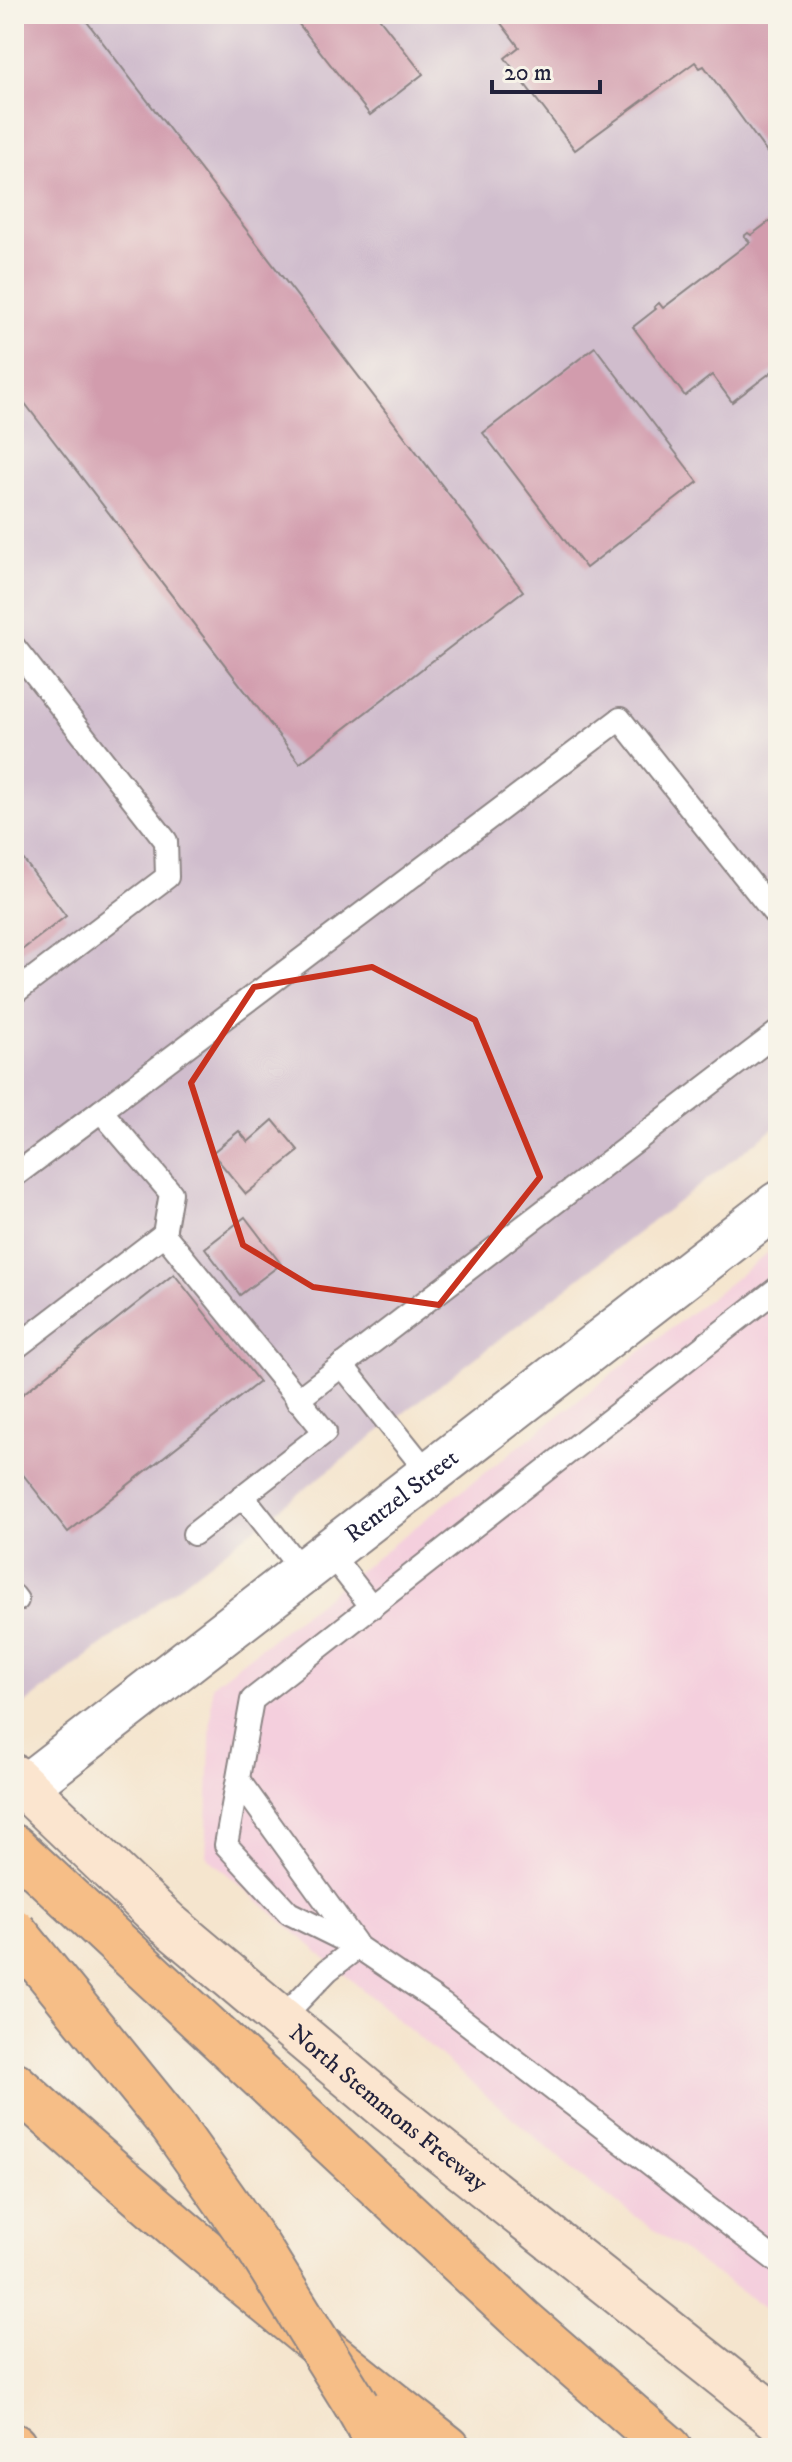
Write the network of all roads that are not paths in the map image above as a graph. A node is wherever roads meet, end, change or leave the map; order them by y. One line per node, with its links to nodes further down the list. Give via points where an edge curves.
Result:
1 (14, 647): 3 (lane, via 166,841 167,877)
2 (778, 918): 5 (lane, via 620,719)
3 (14, 993)
4 (778, 1032): 11 (lane)
5 (101, 1111): 6 (lane); 8 (lane, via 171,1193)
6 (14, 1176)
7 (778, 1204): 13 (street, Rentzel Street)
8 (164, 1234): 10 (lane); 12 (lane)
9 (778, 1288): 17 (lane)
10 (14, 1349)
11 (342, 1365): 12 (lane); 13 (lane)
12 (297, 1400): 14 (lane, via 325,1432)
13 (429, 1474): 16 (street, Rentzel Street)
14 (243, 1496): 15 (lane); 16 (lane)
15 (194, 1534)
16 (316, 1562): 17 (lane); 19 (street, Rentzel Street)
17 (372, 1607): 18 (lane, via 252,1700)
18 (239, 1781): 22 (lane); 22 (lane, via 226,1845 289,1913)
19 (20, 1782): 23 (main road, North Stemmons Freeway, via 168,1924)
20 (14, 1847): 29 (highway, via 522,2320)
21 (14, 1931): 27 (highway, bridge, via 173,2127 258,2247)
22 (358, 1947): 23 (lane); 25 (lane, via 442,2004)
23 (281, 2019): 26 (main road, North Stemmons Freeway)
24 (14, 2084): 28 (highway, via 253,2293)
25 (778, 2262)
26 (778, 2418)
27 (381, 2448)
28 (448, 2448)
29 (669, 2448)

